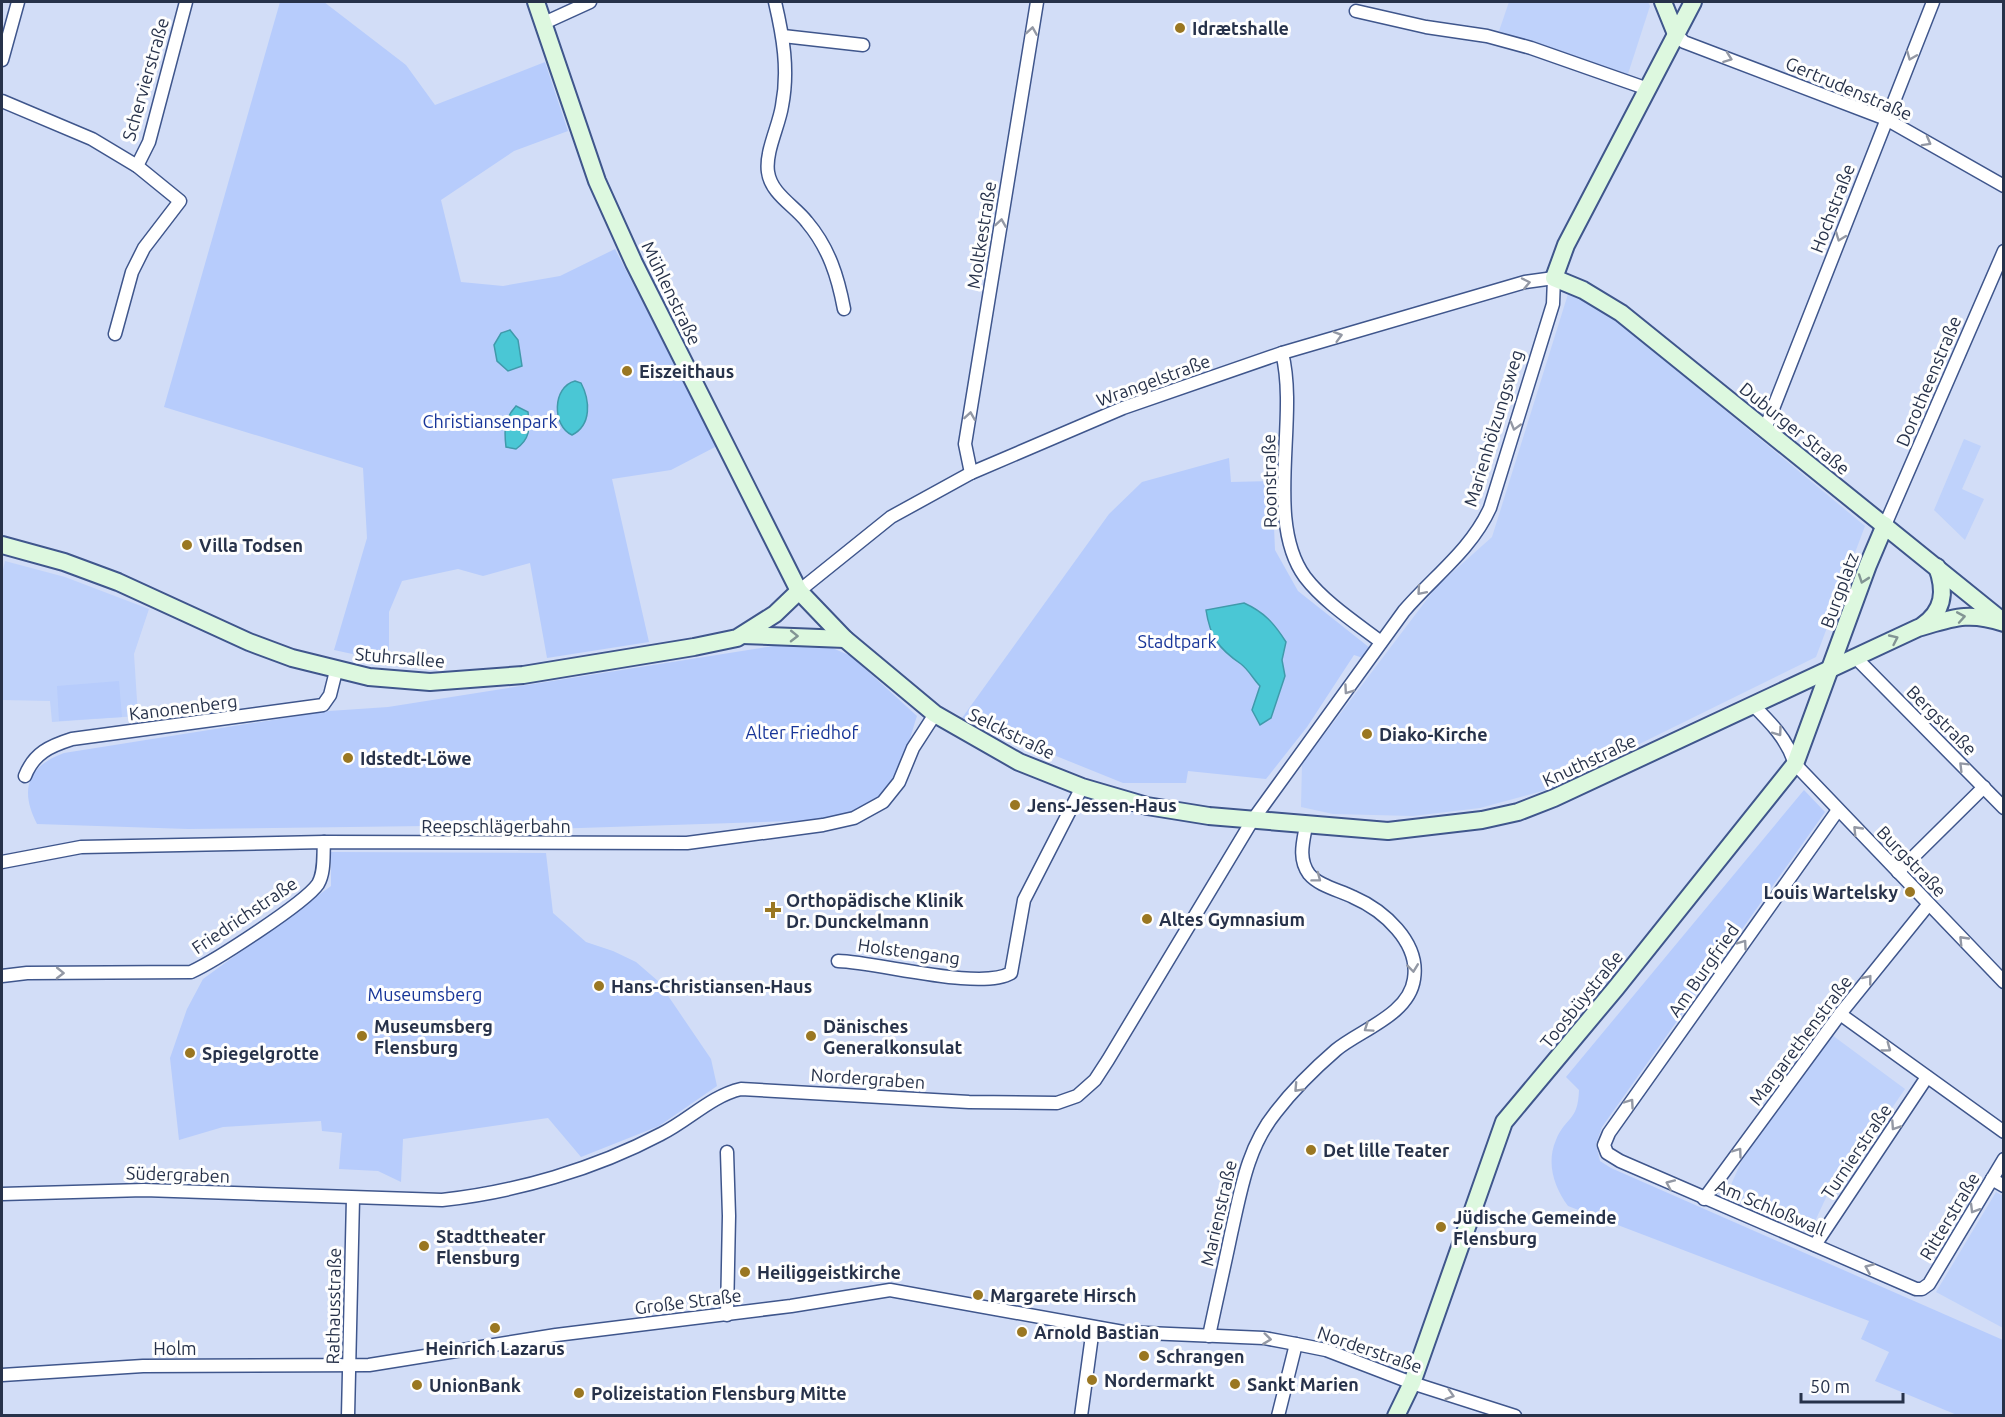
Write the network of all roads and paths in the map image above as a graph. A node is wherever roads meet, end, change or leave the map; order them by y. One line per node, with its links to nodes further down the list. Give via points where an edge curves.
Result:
1 (18, 2): 15 (street)
2 (186, 2): 19 (street, Schervierstraße, via 152,132)
3 (537, 2): 11 (main road, Mühlenstraße)
4 (590, 2): 11 (street)
5 (775, 2): 13 (street)
6 (1037, 2): 27 (street, Moltkestraße, one-way to 6, via 965,444)
7 (1663, 2): 12 (main road)
8 (1693, 2): 12 (main road, Marienhölzungsweg)
9 (1933, 2): 18 (street, Hochstraße, one-way to 18)
10 (1356, 11): 16 (street, via 1487,36)
11 (544, 23): 31 (main road, Mühlenstraße, via 597,181 634,263)
12 (1676, 34): 16 (main road, Marienhölzungsweg); 18 (street, Gertrudenstraße, one-way to 18, via 1684,42)
13 (783, 36): 14 (street); 23 (street, via 785,85 768,172 781,196 807,221 826,251 837,275)
14 (863, 45)
15 (2, 60)
16 (1648, 89): 22 (main road, Marienhölzungsweg, via 1566,245)
17 (2, 100): 19 (street, via 71,128)
18 (1886, 119): 20 (street, Gertrudenstraße, one-way to 20); 26 (street, Hochstraße, one-way to 26)
19 (137, 166): 24 (street, via 180,201 144,248 132,272)
20 (2004, 186)
21 (2004, 251): 28 (street, Dorotheenstraße)
22 (1554, 278): 25 (street, Wrangelstraße, one-way to 22, via 1525,282); 26 (main road, Duburger Straße, via 1621,313); 36 (street, Marienhölzungsweg, one-way to 36, via 1553,304 1480,531 1431,580)
23 (844, 309)
24 (115, 334)
25 (1282, 353): 27 (street, Wrangelstraße, via 1123,408); 36 (street, Roonstraße, via 1286,380 1286,522 1293,559 1321,594)
26 (1765, 429): 28 (main road, Duburger Straße)
27 (971, 473): 31 (street, Wrangelstraße, via 891,518)
28 (1885, 525): 30 (main road, Duburger Straße); 38 (main road, Burgplatz, one-way to 38)
29 (2, 545): 39 (main road, Stuhrsallee, via 118,582 249,642)
30 (1937, 567): 32 (main road, Duburger Straße); 33 (main road, Knuthstraße, via 1942,582 1940,608)
31 (799, 591): 34 (main road, Stuhrsallee, via 775,614); 35 (main road, Selckstraße)
32 (2004, 622): 33 (main road, Knuthstraße, one-way to 32, via 1964,615)
33 (1918, 628): 37 (main road, Knuthstraße, one-way to 33)
34 (743, 635): 35 (main road, one-way to 35); 39 (main road, Stuhrsallee, via 694,647 467,681 390,680)
35 (845, 639): 41 (main road, Selckstraße)
36 (1381, 642): 48 (street, Marienhölzungsweg, one-way to 48)
37 (1855, 657): 38 (main road, Knuthstraße); 45 (street, Bergstraße, one-way to 37)
38 (1832, 668): 40 (main road, Knuthstraße); 42 (main road, Toosbüystraße)
39 (336, 670): 43 (street, Kanonenberg, via 330,695 323,705 72,739 43,750 30,764)
40 (1753, 705): 42 (street, one-way to 42, via 1773,724 1790,748); 49 (main road, Knuthstraße, via 1518,812 1388,831)
41 (934, 714): 44 (main road, Selckstraße, via 1019,762); 50 (street, Reepschlägerbahn, via 883,802 854,818 823,825 676,843)
42 (1795, 764): 47 (street, Burgstraße); 76 (main road, Toosbüystraße, via 1504,1122)
43 (26, 776)
44 (1082, 787): 48 (main road, Selckstraße, via 1147,806); 54 (street, Holstengang, via 1024,900 1011,973 1002,978 942,976)
45 (1984, 787): 46 (street, Bergstraße); 52 (street)
46 (2004, 808)
47 (1838, 810): 52 (street, Burgstraße, one-way to 47); 61 (street, Am Burgfried, one-way to 47, via 1604,1145 1609,1133)
48 (1252, 821): 49 (main road, Knuthstraße); 66 (street, Nordergraben, via 1108,1060 1095,1080 1077,1096 1057,1103 969,1102 741,1089 715,1099 661,1134 582,1168 472,1197)
49 (1306, 826): 72 (street, Marienstraße, one-way to 72, via 1303,863 1310,874 1388,920 1408,948 1414,962 1414,978 1411,991 1396,1009 1338,1048 1278,1108 1256,1142 1246,1166)
50 (324, 842): 51 (street, Reepschlägerbahn, via 81,847); 55 (street, Friedrichstraße, one-way to 50, via 191,972 314,890 322,874)
51 (2, 862)
52 (1898, 872): 53 (street, Burgstraße)
53 (1928, 905): 56 (street, Burgstraße, one-way to 53); 57 (street, Margarethenstraße, one-way to 53)
54 (838, 961)
55 (2, 976)
56 (2004, 982)
57 (1840, 1014): 58 (street, one-way to 58); 67 (street, Margarethenstraße, one-way to 57)
58 (1927, 1077): 59 (street); 68 (street, Turnierstraße, one-way to 68)
59 (2004, 1132)
60 (727, 1152): 70 (street)
61 (1607, 1153): 67 (street, Am Schloßwall, one-way to 61)
62 (2004, 1159): 63 (street, Ritterstraße)
63 (1992, 1179): 64 (street); 69 (street, Ritterstraße, one-way to 69, via 1929,1284)
64 (2004, 1186)
65 (2, 1194): 66 (street, Südergraben, via 144,1190)
66 (353, 1198): 74 (street, Rathausstraße)
67 (1704, 1199): 68 (street, Am Schloßwall)
68 (1815, 1245): 69 (street, Am Schloßwall, one-way to 68)
69 (1922, 1289)
70 (727, 1315): 71 (street, Große Straße, via 890,1290); 74 (street, Große Straße, via 556,1335)
71 (1093, 1328): 72 (street, Große Straße); 78 (street)
72 (1209, 1336): 73 (street, Norderstraße, one-way to 73, via 1264,1338)
73 (1296, 1344): 76 (street, Norderstraße, via 1326,1350); 79 (street)
74 (349, 1366): 75 (street, Holm, via 143,1366); 77 (street, Rathausstraße)
75 (2, 1375)
76 (1412, 1383): 80 (main road); 81 (main road); 82 (street, Norderstraße, one-way to 82)
77 (348, 1416)
78 (1081, 1416)
79 (1278, 1416)
80 (1396, 1416)
81 (1406, 1416)
82 (1515, 1416)

